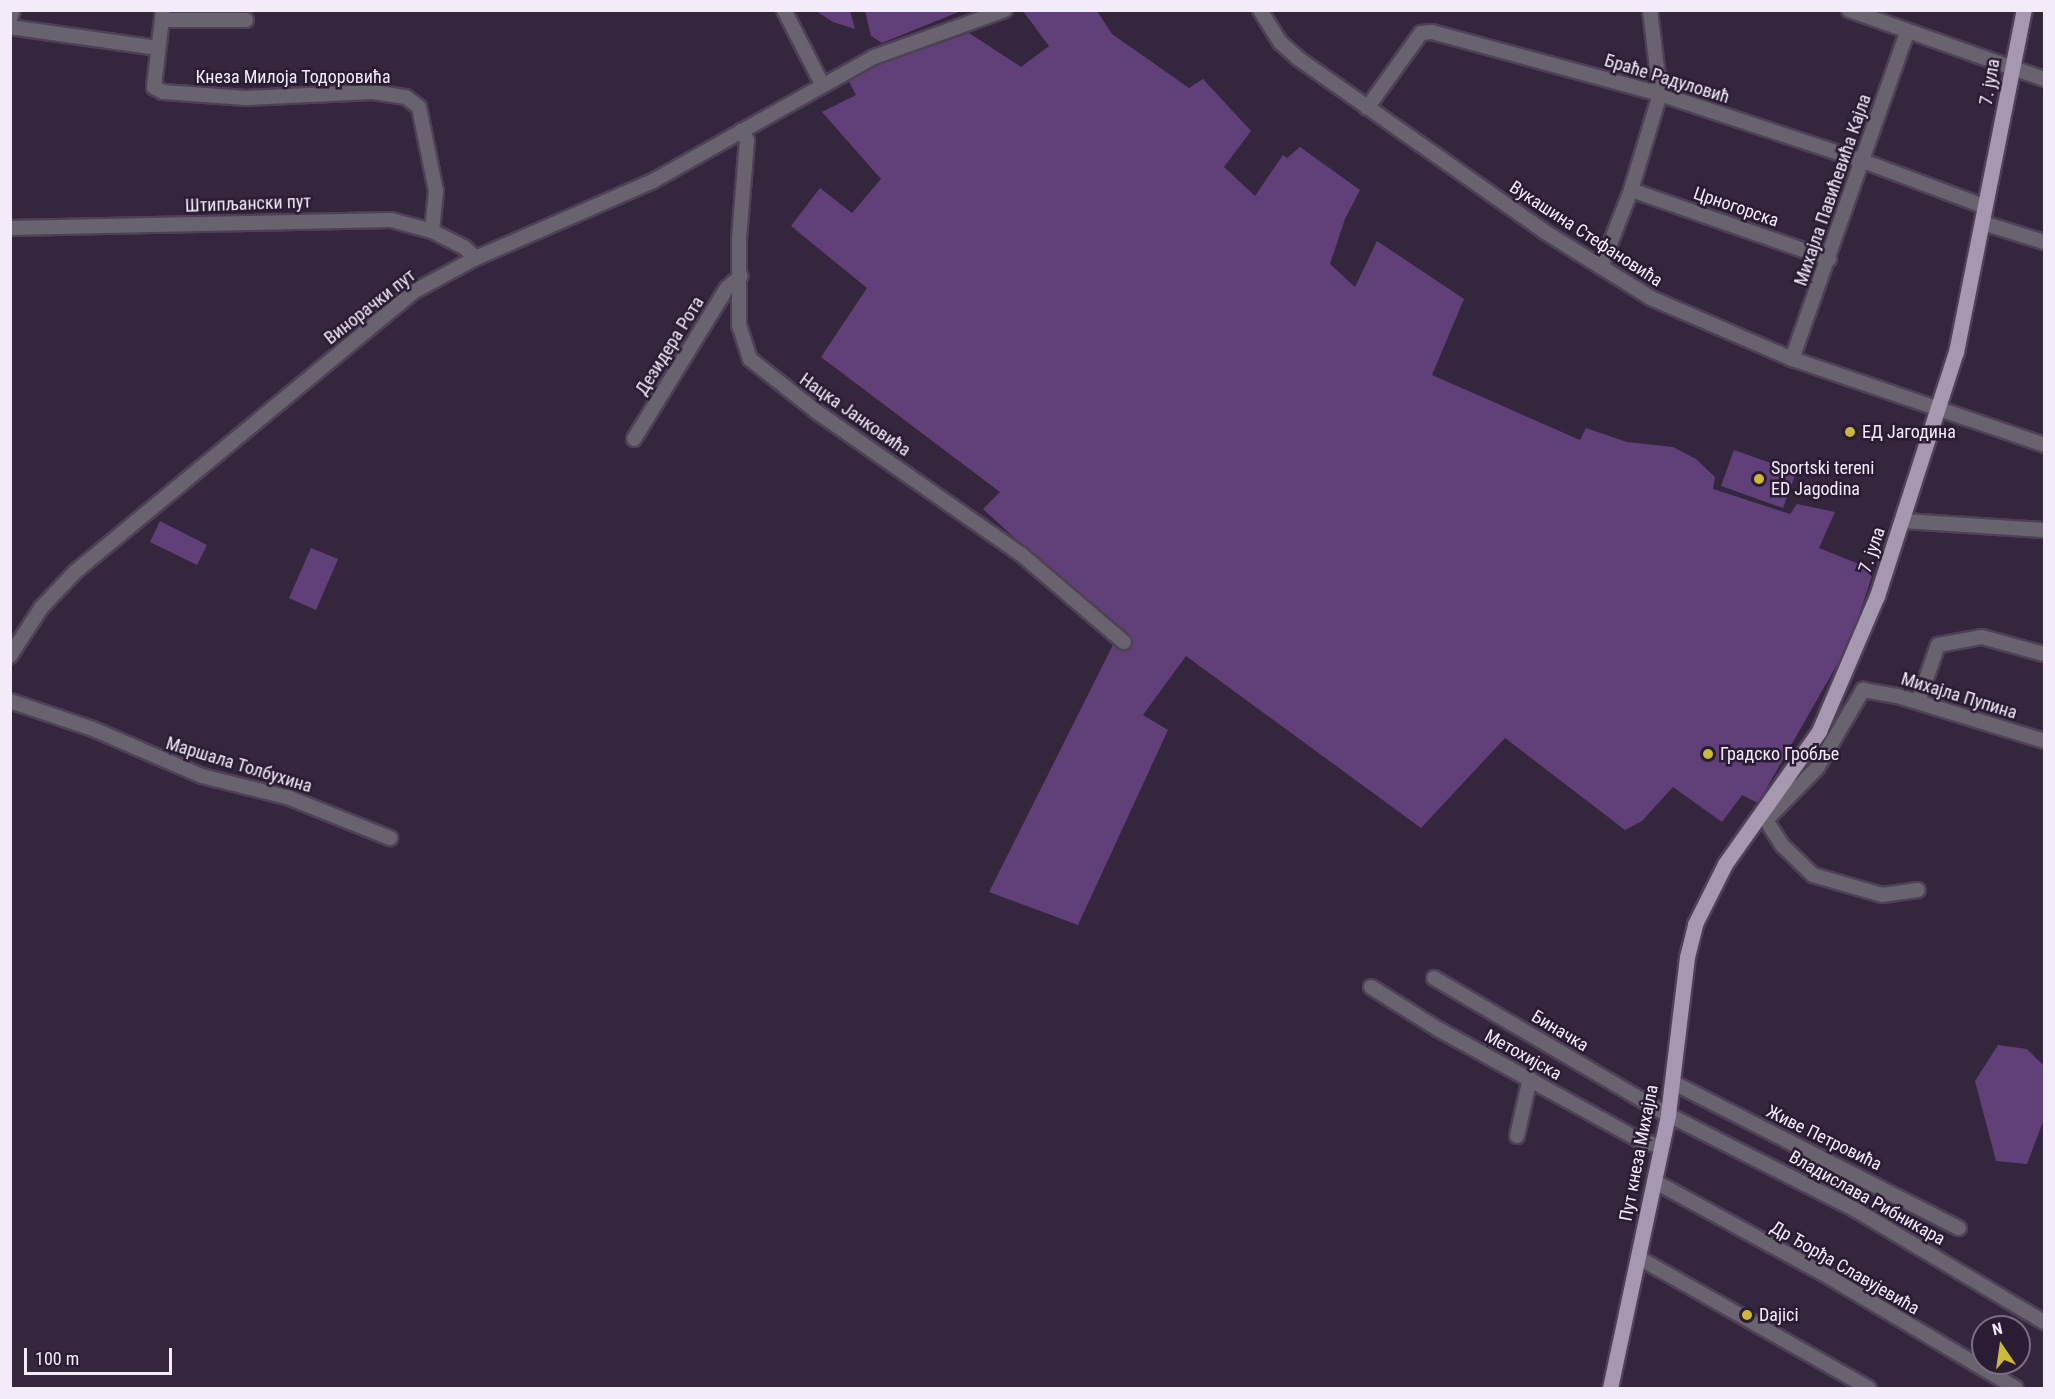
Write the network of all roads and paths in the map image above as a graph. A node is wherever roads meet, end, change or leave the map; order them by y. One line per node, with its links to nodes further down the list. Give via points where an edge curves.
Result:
1 (13, 10): 9 (street)
2 (784, 10): 16 (street)
3 (1005, 10): 16 (street, Винорачки пут, via 874,57)
4 (1260, 10): 18 (street, Вукашина Стефановића, via 1288,51)
5 (1650, 10): 17 (street)
6 (1849, 10): 12 (street)
7 (2024, 10): 14 (main road, 7. јула)
8 (163, 15): 10 (street); 13 (street)
9 (10, 19)
10 (246, 20)
11 (10, 27): 13 (street)
12 (1907, 32): 14 (street); 20 (street, Михајла Павићевића Кајла)
13 (158, 48): 25 (street, Кнеза Милоја Тодоровића, via 154,87 168,94 246,98 350,92 406,97 419,106 436,191)
14 (2012, 68): 15 (street); 22 (main road, 7. јула)
15 (2044, 79)
16 (824, 86): 19 (street, Винорачки пут)
17 (1660, 94): 18 (street, Браће Радуловић, via 1427,31 1421,33); 20 (street, Браће Радуловић); 21 (street)
18 (1367, 108): 29 (street, Вукашина Стефановића)
19 (741, 131): 27 (street, Винорачки пут, via 653,181); 30 (street, Нацка Јанковића, via 747,140)
20 (1863, 161): 22 (street, Браће Радуловић); 28 (street, Михајла Павићевића Кајла)
21 (1631, 190): 28 (street, Црногорска); 29 (street)
22 (1986, 207): 23 (main road, 7. јула)
23 (1983, 223): 26 (street); 32 (main road, 7. јула, via 1964,321)
24 (10, 228): 25 (street, Штипљански пут, via 369,219)
25 (432, 231): 27 (street, Штипљански пут, via 464,247)
26 (2044, 242)
27 (476, 258): 39 (street, Винорачки пут, via 413,292 75,572 41,608)
28 (1830, 259): 31 (street, Михајла Павићевића Кајла)
29 (1602, 267): 31 (street, Вукашина Стефановића, via 1651,298)
30 (741, 276): 33 (street, Дезидера Рота, via 727,288); 37 (street, Нацка Јанковића, via 739,325 750,359 817,412 1022,555)
31 (1792, 359): 32 (street, Вукашина Стефановића)
32 (1940, 406): 34 (street, Вукашина Стефановића); 35 (main road, 7. јула)
33 (634, 439)
34 (2044, 445)
35 (1903, 521): 36 (street); 43 (main road, 7. јула, via 1869,618 1829,712)
36 (2044, 530)
37 (1124, 642)
38 (2044, 654): 41 (street, via 1982,637 1938,645)
39 (10, 656)
40 (10, 701): 44 (street, Маршала Толбухина, via 93,729 167,763 290,798)
41 (1918, 702): 42 (street, Михајла Пупина); 43 (street, Михајла Пупина, via 1863,690 1817,768)
42 (2044, 741)
43 (1764, 815): 45 (street, via 1797,861 1829,883 1882,896); 46 (main road, 7. јула, via 1719,874)
44 (390, 838)
45 (1918, 890)
46 (1695, 923): 50 (main road, Пут кнеза Михајла, via 1687,957)
47 (1434, 978): 51 (street, Биначка)
48 (1371, 987): 49 (street, Метохијска)
49 (1530, 1078): 52 (street); 53 (street, Метохијска, via 1637,1139)
50 (1672, 1082): 51 (main road, Пут кнеза Михајла); 55 (street, Живе Петровића)
51 (1668, 1113): 53 (main road, Пут кнеза Михајла); 57 (street, Владислава Рибникара, via 1856,1210)
52 (1517, 1136)
53 (1661, 1147): 54 (main road, Пут кнеза Михајла)
54 (1654, 1181): 56 (main road, Пут кнеза Михајла); 60 (street, Др Ђорђа Славујевића, via 1830,1277)
55 (1959, 1228)
56 (1639, 1258): 58 (main road, Пут кнеза Михајла); 59 (street)
57 (2044, 1322)
58 (1610, 1389)
59 (1869, 1389)
60 (2016, 1389)

